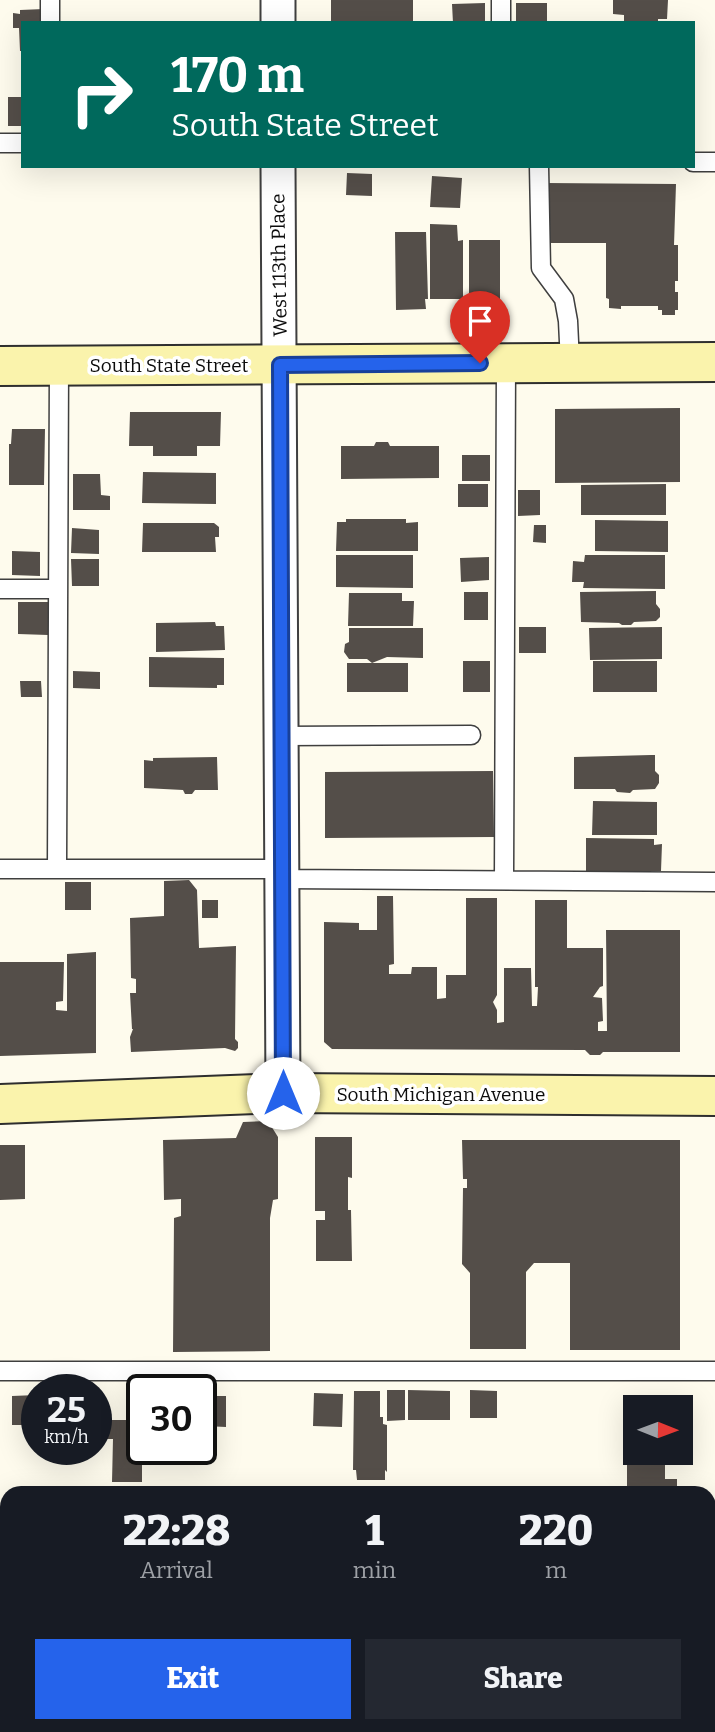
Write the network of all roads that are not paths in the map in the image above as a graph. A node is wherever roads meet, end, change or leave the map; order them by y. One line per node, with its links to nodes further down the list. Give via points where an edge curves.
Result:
1 (50, 0): 4 (lane)
2 (278, 0): 5 (street)
3 (501, 0): 6 (lane)
4 (50, 21)
5 (278, 21)
6 (501, 21)
7 (0, 144): 8 (lane)
8 (21, 144)
9 (695, 162): 10 (lane)
10 (715, 162)
11 (278, 168): 17 (street, West 113th Place)
12 (539, 168): 15 (lane, via 541,268 564,299)
13 (715, 362): 15 (street, South State Street)
14 (506, 363): 15 (street, South State Street); 17 (street, South State Street); 26 (lane)
15 (570, 363)
16 (59, 365): 17 (street, South State Street); 18 (street, South State Street); 20 (lane)
17 (280, 365): 22 (street, West 113th Place)
18 (0, 366)
19 (0, 589): 20 (lane)
20 (58, 589): 24 (lane)
21 (471, 735): 22 (lane)
22 (282, 736): 25 (street, West 113th Place)
23 (0, 869): 24 (lane)
24 (57, 869): 25 (lane)
25 (282, 874): 26 (lane); 28 (street, West 113th Place)
26 (504, 880): 27 (lane)
27 (715, 882)
28 (283, 1093): 29 (street, South Michigan Avenue); 30 (street, South Michigan Avenue)
29 (715, 1096)
30 (0, 1104)
31 (0, 1371): 32 (lane)
32 (715, 1371)

